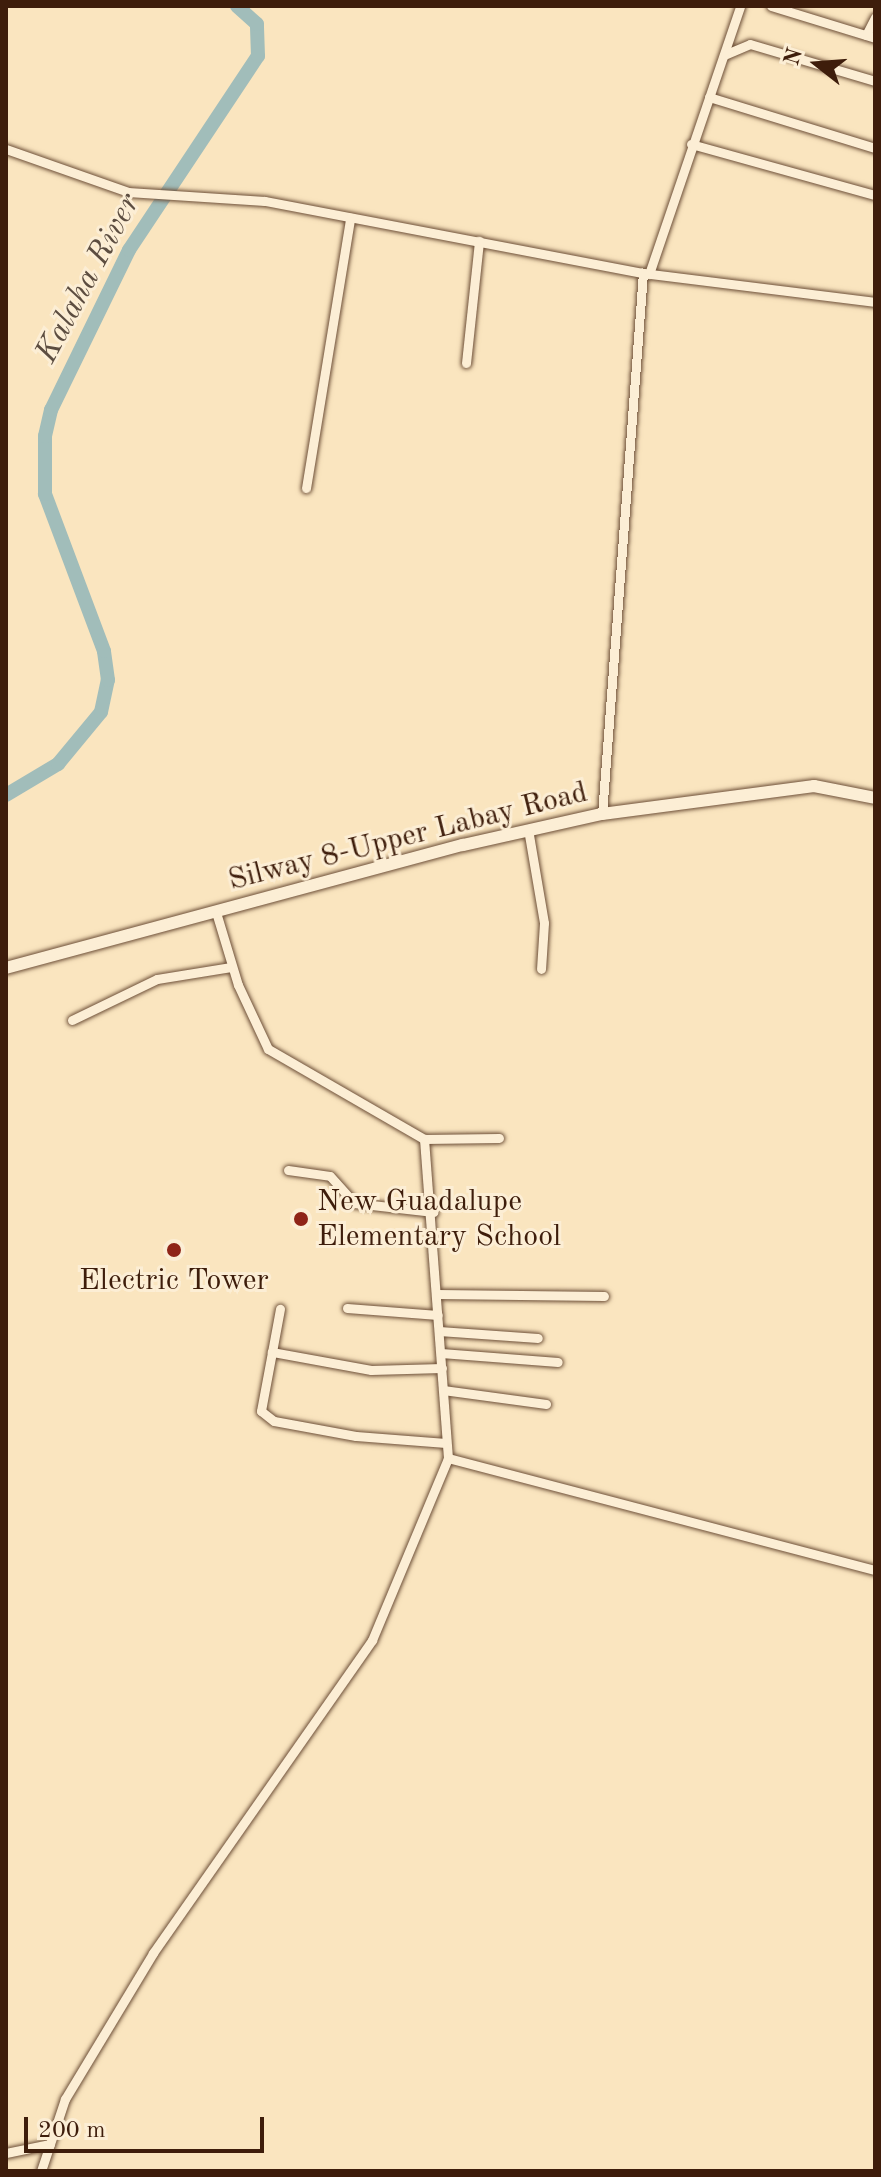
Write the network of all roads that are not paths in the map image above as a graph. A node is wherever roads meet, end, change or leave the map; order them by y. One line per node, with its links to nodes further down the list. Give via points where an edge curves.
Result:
1 (740, 6): 5 (street)
2 (771, 6): 4 (street)
3 (875, 17): 4 (street)
4 (870, 36)
5 (724, 55): 6 (street, via 750,44); 7 (street)
6 (875, 81)
7 (709, 97): 8 (street); 9 (street)
8 (691, 144): 11 (street); 14 (street)
9 (875, 148)
10 (6, 149): 12 (street, via 71,177 145,194 265,201)
11 (875, 195)
12 (350, 218): 13 (street); 17 (street)
13 (479, 241): 14 (street); 16 (street)
14 (646, 273): 15 (street); 19 (street)
15 (875, 302)
16 (466, 363)
17 (306, 488)
18 (875, 798): 19 (main road, Silway 8-Upper Labay Road, via 814,786)
19 (602, 814): 20 (main road, Silway 8-Upper Labay Road)
20 (528, 829): 21 (main road, Silway 8-Upper Labay Road); 24 (street, via 544,923)
21 (216, 912): 22 (street); 23 (main road, Silway 8-Upper Labay Road)
22 (231, 967): 25 (street, via 157,979); 27 (street, via 268,1049)
23 (6, 968)
24 (541, 969)
25 (72, 1020)
26 (499, 1138): 27 (street)
27 (424, 1139): 29 (street)
28 (288, 1170): 29 (street, via 330,1176 352,1202)
29 (433, 1212): 30 (street)
30 (437, 1294): 31 (street); 34 (street)
31 (604, 1296)
32 (347, 1308): 34 (street)
33 (280, 1309): 37 (street)
34 (438, 1315): 35 (street)
35 (439, 1331): 36 (street); 38 (street)
36 (538, 1338)
37 (272, 1352): 40 (street, via 382,1371); 43 (street, via 261,1407 269,1419 368,1438)
38 (441, 1353): 39 (street); 40 (street)
39 (558, 1362)
40 (442, 1368): 41 (street)
41 (443, 1390): 42 (street); 43 (street)
42 (546, 1404)
43 (446, 1443): 44 (street)
44 (448, 1458): 45 (street); 46 (street, via 372,1640 153,1953 65,2099)
45 (875, 1570)
46 (50, 2144): 47 (street); 48 (street)
47 (6, 2153)
48 (41, 2171)

